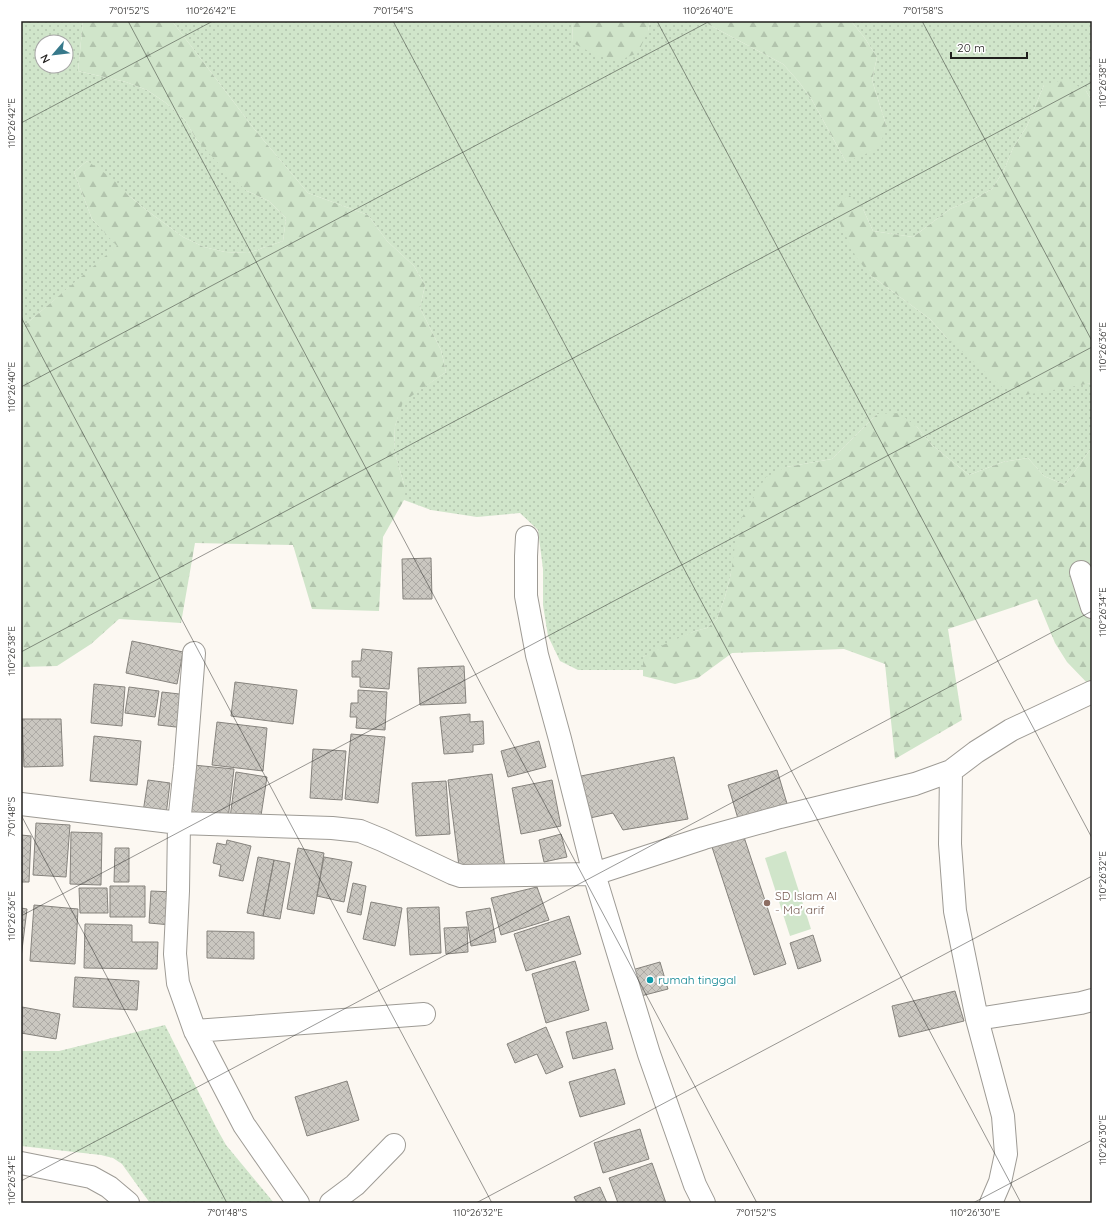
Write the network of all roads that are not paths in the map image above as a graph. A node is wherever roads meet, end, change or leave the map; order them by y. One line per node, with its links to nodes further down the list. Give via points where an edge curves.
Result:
1 (527, 537): 9 (street, via 526,596 537,654)
2 (1081, 572): 3 (street)
3 (1092, 607)
4 (194, 652): 8 (street)
5 (1092, 692): 6 (street, via 1011,730 976,752)
6 (952, 772): 9 (street, via 916,784 711,836); 12 (street, via 950,844 955,911)
7 (21, 804): 8 (street)
8 (179, 823): 9 (street, via 360,831 461,876); 13 (street, via 175,954 178,983)
9 (594, 874): 20 (street, via 649,1054 695,1185)
10 (1092, 1000): 12 (street)
11 (424, 1014): 13 (street)
12 (977, 1019): 16 (street, via 1003,1116 1006,1154)
13 (195, 1031): 18 (street, via 244,1125)
14 (394, 1145): 19 (street, via 355,1185)
15 (21, 1163): 17 (street, via 91,1177 109,1187)
16 (1000, 1182): 21 (street); 22 (street)
17 (128, 1203)
18 (298, 1203)
19 (331, 1203)
20 (704, 1203)
21 (991, 1203)
22 (1009, 1203)

